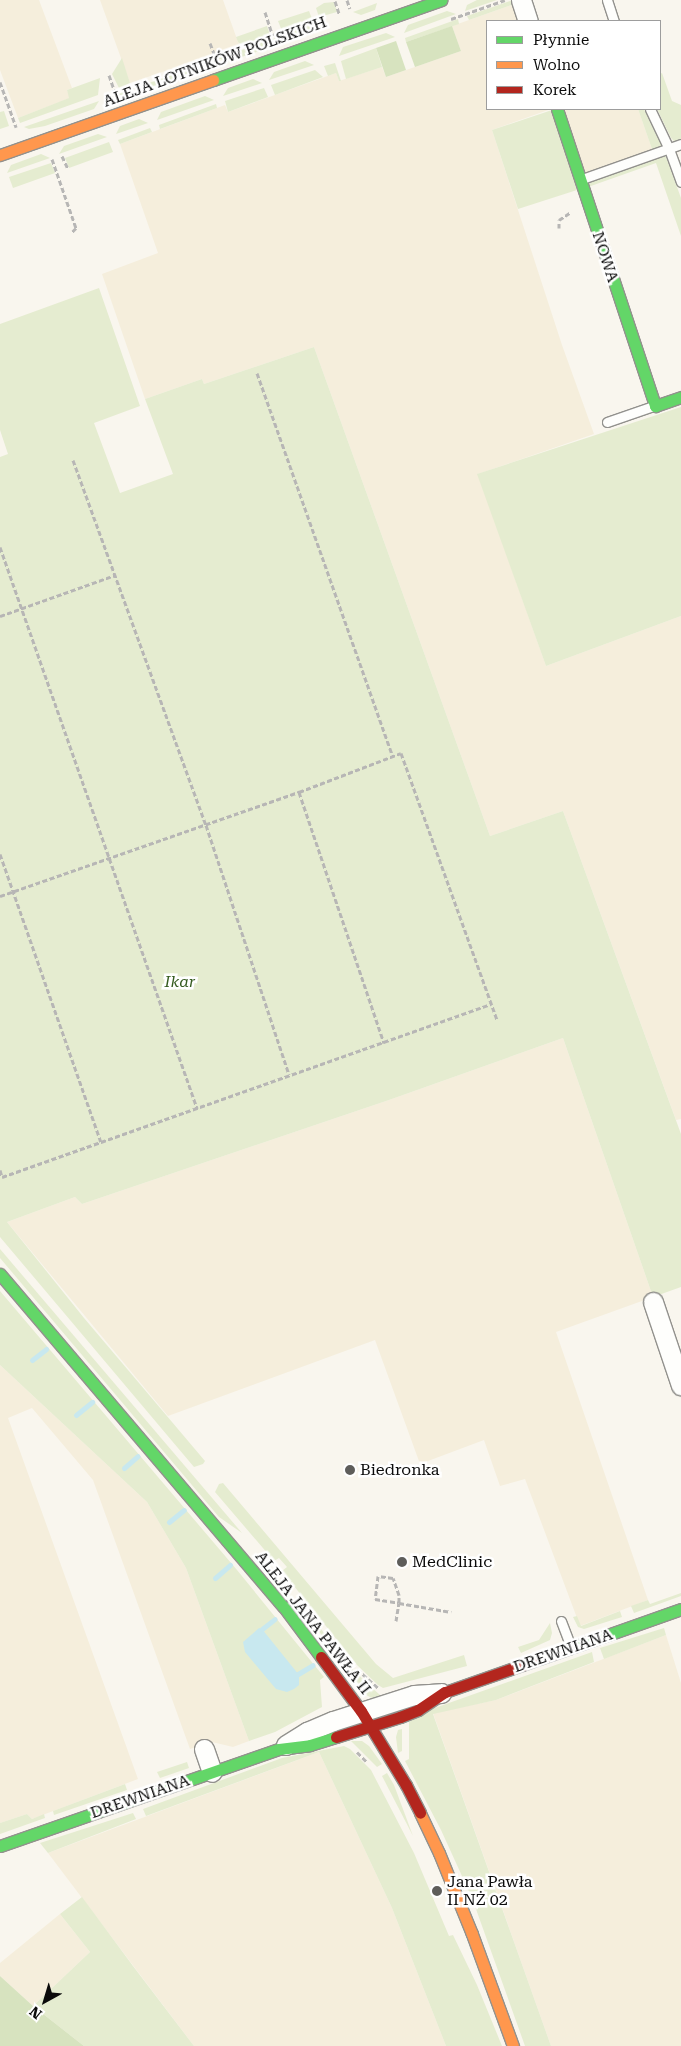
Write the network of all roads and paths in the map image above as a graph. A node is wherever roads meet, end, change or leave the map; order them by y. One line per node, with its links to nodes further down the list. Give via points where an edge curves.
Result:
1 (347, 0): 6 (path)
2 (441, 0): 22 (street, ALEJA LOTNIKÓW POLSKICH)
3 (521, 0): 9 (street)
4 (606, 0): 10 (lane)
5 (335, 1): 8 (path)
6 (350, 9)
7 (265, 12): 11 (path)
8 (339, 13)
9 (528, 20)
10 (614, 20)
11 (273, 36)
12 (210, 43): 13 (path)
13 (215, 56)
14 (109, 75): 16 (path)
15 (0, 82): 19 (path)
16 (115, 92)
17 (557, 110): 26 (street, NOWA)
18 (650, 110): 21 (lane)
19 (16, 127)
20 (681, 144): 21 (lane)
21 (670, 149): 26 (lane); 27 (lane)
22 (0, 155)
23 (62, 156): 25 (path)
24 (52, 160): 30 (path, via 76,228)
25 (68, 169)
26 (580, 180): 33 (street, NOWA)
27 (681, 182)
28 (574, 206): 29 (path, via 560,220)
29 (559, 228)
30 (72, 232)
31 (257, 373): 40 (path)
32 (681, 397): 33 (street)
33 (656, 406): 34 (lane)
34 (607, 422)
35 (73, 460): 37 (path)
36 (0, 547): 38 (path)
37 (115, 575): 38 (path); 42 (path)
38 (23, 608): 39 (path); 44 (path)
39 (0, 616)
40 (393, 756): 41 (path); 47 (path, via 401,753)
41 (299, 792): 42 (path); 49 (path)
42 (206, 825): 44 (path); 50 (path)
43 (0, 854): 45 (path)
44 (109, 860): 45 (path); 51 (path)
45 (13, 892): 46 (path); 52 (path)
46 (0, 896)
47 (491, 1004): 48 (path); 49 (path)
48 (497, 1020)
49 (384, 1043): 50 (path)
50 (289, 1075): 51 (path)
51 (196, 1108): 52 (path)
52 (101, 1142): 53 (path, via 2,1177)
53 (0, 1170)
54 (0, 1274): 64 (street, ALEJA JANA PAWŁA II, via 283,1606)
55 (653, 1302): 56 (street)
56 (681, 1385)
57 (400, 1603): 57 (path, via 375,1599 378,1576 393,1578); 59 (path); 60 (path)
58 (681, 1609): 62 (street, DREWNIANA)
59 (450, 1612)
60 (396, 1621)
61 (561, 1621): 62 (lane)
62 (571, 1648): 63 (street, DREWNIANA)
63 (445, 1692): 64 (street, DREWNIANA, via 414,1695)
64 (366, 1719): 66 (street, DREWNIANA, via 307,1732); 69 (street, ALEJA JANA PAWŁA II, via 406,1785 439,1853 478,1948)
65 (204, 1749): 67 (street)
66 (279, 1749): 67 (street, DREWNIANA)
67 (212, 1772): 68 (street, DREWNIANA)
68 (0, 1846)
69 (512, 2046)

